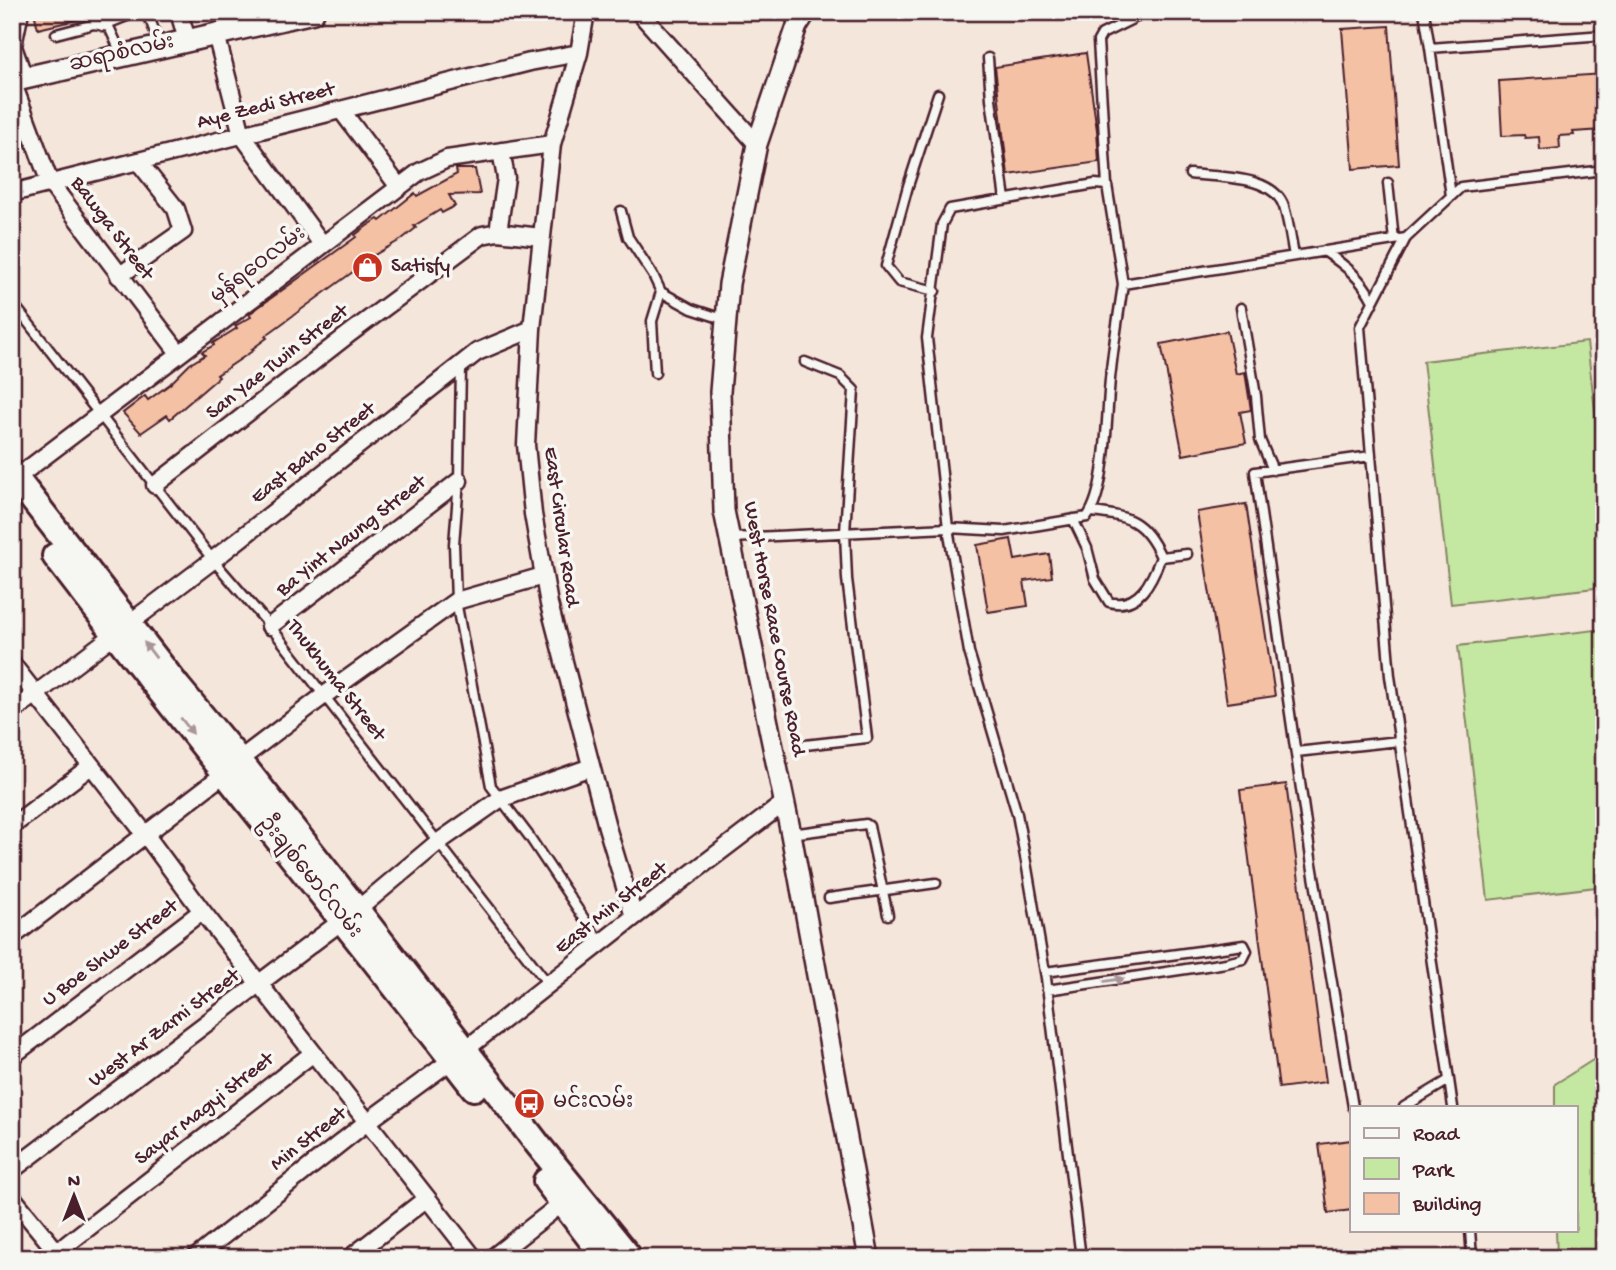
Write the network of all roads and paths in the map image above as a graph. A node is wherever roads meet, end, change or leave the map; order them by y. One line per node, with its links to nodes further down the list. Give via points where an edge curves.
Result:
1 (23, 12): 13 (lane)
2 (179, 12): 14 (street)
3 (313, 12): 11 (main road, ဆရာစံလမ်း)
4 (586, 12): 17 (street, East Circular Road)
5 (639, 12): 25 (street)
6 (1147, 12): 32 (lane, via 1102,34 1098,41)
7 (1424, 12): 16 (lane)
8 (796, 17): 25 (street, West Horse Race Course Road)
9 (102, 26): 10 (lane); 15 (lane, via 144,13); 18 (lane, via 109,27)
10 (56, 34)
11 (216, 34): 14 (main road, ဆရာစံလမ်း); 23 (street)
12 (1604, 36): 16 (lane)
13 (15, 39): 20 (lane)
14 (187, 40): 15 (main road, ဆရာစံလမ်း)
15 (160, 47): 18 (main road, ဆရာစံလမ်း)
16 (1430, 48): 35 (lane)
17 (579, 53): 22 (street, Aye Zedi Street); 24 (street, East Circular Road)
18 (122, 55): 20 (main road, ဆရာစံလမ်း)
19 (988, 58): 36 (lane)
20 (18, 79): 30 (street, Bawga Street)
21 (938, 94): 47 (lane, via 886,266 899,282)
22 (341, 110): 23 (street, Aye Zedi Street); 33 (street)
23 (242, 135): 27 (street, Aye Zedi Street); 42 (street)
24 (552, 144): 26 (street, မှန်ရဝေလမ်း); 39 (street, East Circular Road)
25 (757, 144): 52 (street, West Horse Race Course Road)
26 (501, 151): 33 (street, မှန်ရဝေလမ်း, via 447,159); 38 (street, via 506,178)
27 (138, 161): 30 (street, Aye Zedi Street); 45 (street, via 176,209 183,231)
28 (1604, 170): 35 (lane, via 1461,187)
29 (1190, 174): 44 (lane, via 1257,182 1272,190 1284,204)
30 (50, 183): 34 (street, Aye Zedi Street); 45 (street, Bawga Street)
31 (1388, 183): 41 (lane)
32 (1107, 185): 36 (lane); 46 (lane)
33 (399, 187): 42 (street, မှန်ရဝေလမ်း)
34 (12, 193)
35 (1451, 195): 40 (lane)
36 (1005, 199): 47 (lane, via 950,209 942,224)
37 (621, 211): 48 (lane, via 628,237)
38 (498, 232): 39 (street); 63 (street, San Yae Twin Street, via 482,235)
39 (541, 237): 53 (street, East Circular Road)
40 (1406, 238): 41 (lane); 49 (lane)
41 (1394, 240): 43 (lane)
42 (322, 244): 54 (street, မှန်ရဝေလမ်း)
43 (1324, 251): 44 (lane); 49 (lane, via 1346,266)
44 (1294, 256): 46 (lane)
45 (120, 276): 54 (street, Bawga Street)
46 (1123, 284): 64 (lane, via 1101,474)
47 (935, 290): 66 (lane, via 927,338)
48 (661, 292): 52 (lane); 57 (lane, via 652,321)
49 (1373, 301): 59 (lane, via 1360,327)
50 (12, 302): 58 (lane, Thukhuma Street)
51 (1241, 308): 60 (lane, via 1260,440)
52 (726, 320): 68 (street, West Horse Race Course Road, via 720,392 724,511)
53 (532, 329): 56 (street, East Baho Street, via 477,352); 72 (street, East Circular Road, via 526,445)
54 (179, 353): 58 (street, မှန်ရဝေလမ်း)
55 (805, 362): 67 (lane, via 840,376 854,390)
56 (461, 366): 61 (lane); 71 (street, East Baho Street)
57 (655, 373)
58 (99, 414): 62 (street, မှန်ရဝေလမ်း); 63 (lane, Thukhuma Street)
59 (1371, 456): 60 (lane); 80 (lane)
60 (1273, 470): 82 (lane, via 1255,472)
61 (459, 481): 73 (lane, via 454,544); 74 (street, Ba Yint Naung Street)
62 (13, 483): 75 (main road, ဦးချစ်မောင်လမ်း)
63 (155, 485): 71 (lane, Thukhuma Street)
64 (1091, 512): 65 (lane); 70 (lane, via 1138,522)
65 (1073, 519): 66 (lane, via 1003,531); 70 (lane, via 1087,548 1094,579 1109,602 1130,602 1147,589)
66 (948, 528): 67 (lane); 101 (lane, via 969,652 1017,814)
67 (845, 532): 68 (lane); 81 (lane, via 867,738)
68 (731, 538): 87 (street, West Horse Race Course Road)
69 (1187, 554): 70 (lane)
70 (1161, 556)
71 (213, 560): 74 (lane, Thukhuma Street); 75 (street, East Baho Street)
72 (543, 576): 73 (street); 85 (street, East Circular Road)
73 (457, 600): 78 (street); 86 (lane, via 491,786)
74 (270, 626): 78 (lane, Thukhuma Street)
75 (122, 628): 77 (street, East Baho Street); 84 (main road, ဦးချစ်မောင်လမ်း)
76 (12, 664): 77 (street)
77 (36, 694): 79 (street, East Baho Street); 83 (street)
78 (322, 696): 84 (street); 91 (lane, Thukhuma Street)
79 (12, 712)
80 (1399, 741): 82 (lane); 108 (lane)
81 (805, 745)
82 (1296, 752): 109 (lane)
83 (92, 766): 88 (street); 89 (street)
84 (232, 767): 89 (street); 96 (main road, ဦးချစ်မောင်လမ်း)
85 (591, 767): 86 (street, West Ar Zarni Street); 98 (street, East Circular Road)
86 (500, 799): 91 (street, West Ar Zarni Street); 100 (lane)
87 (784, 803): 90 (street, West Horse Race Course Road); 98 (street, East Min Street)
88 (12, 826)
89 (145, 834): 95 (street); 99 (street)
90 (792, 834): 93 (lane, via 866,824); 125 (street, West Horse Race Course Road)
91 (437, 843): 96 (street, West Ar Zarni Street); 103 (lane, Thukhuma Street)
92 (936, 883): 93 (lane)
93 (883, 890): 94 (lane); 97 (lane)
94 (829, 898)
95 (202, 912): 102 (street); 107 (street, U Boe Shwe Street)
96 (350, 915): 102 (street, West Ar Zarni Street); 106 (main road, ဦးချစ်မောင်လမ်း)
97 (888, 915)
98 (634, 916): 100 (street, East Min Street)
99 (12, 937)
100 (601, 944): 103 (street, East Min Street)
101 (1045, 972): 104 (lane); 104 (lane, one-way to 101, via 1226,963 1243,959 1247,951 1244,945)
102 (259, 984): 105 (street); 113 (street, West Ar Zarni Street)
103 (548, 985): 106 (street, East Min Street)
104 (1047, 990): 126 (lane)
105 (313, 1054): 112 (street); 118 (street, Sayar Magyi Street)
106 (459, 1055): 112 (street, Min Street); 116 (main road, ဦးချစ်မောင်လမ်း)
107 (12, 1056)
108 (1449, 1080): 110 (lane); 111 (lane)
109 (1353, 1106)
110 (1406, 1106)
111 (1453, 1106)
112 (366, 1122): 115 (street); 119 (street, Min Street)
113 (12, 1170)
114 (12, 1197): 118 (street)
115 (427, 1198): 120 (street); 121 (street)
116 (569, 1198): 122 (street); 123 (main road, ဦးချစ်မောင်လမ်း); 124 (main road)
117 (1467, 1232): 127 (lane)
118 (60, 1255)
119 (195, 1258)
120 (350, 1258)
121 (474, 1258)
122 (492, 1258)
123 (605, 1258)
124 (630, 1258)
125 (869, 1258)
126 (1081, 1258)
127 (1472, 1258)

